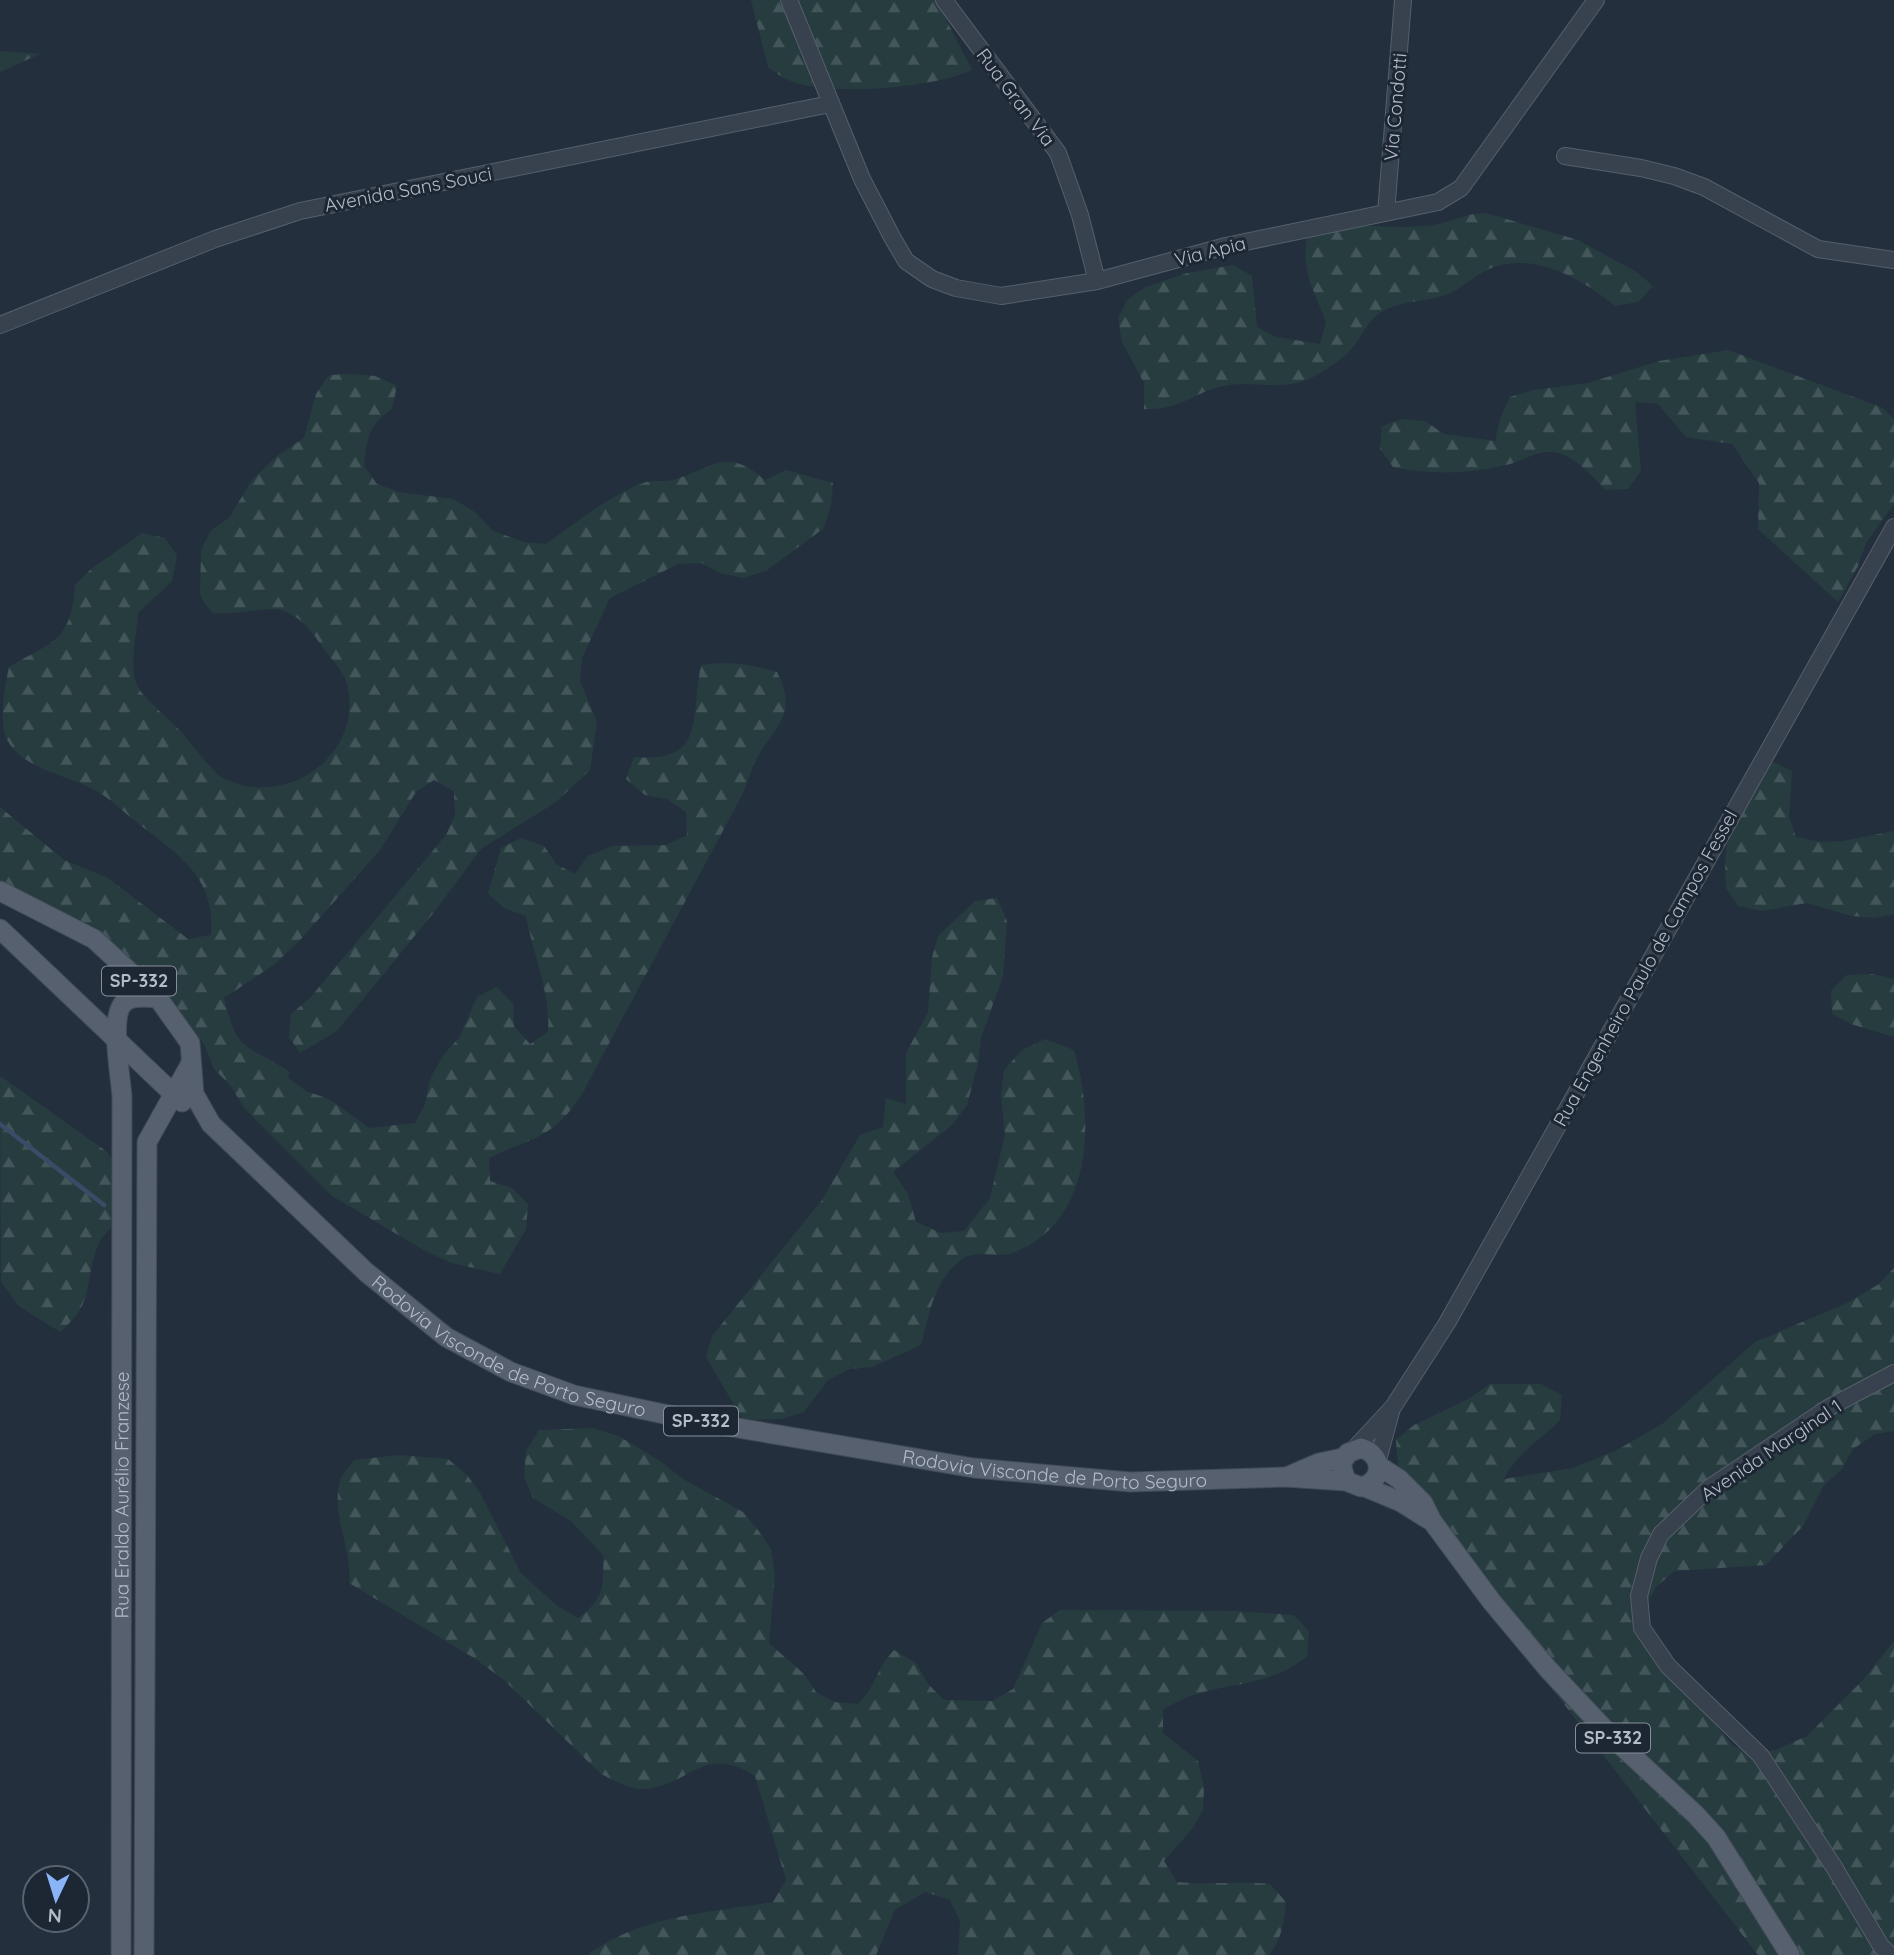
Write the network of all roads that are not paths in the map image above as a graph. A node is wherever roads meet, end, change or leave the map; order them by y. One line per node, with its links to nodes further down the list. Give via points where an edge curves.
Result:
1 (789, 0): 5 (street, Via Apia)
2 (944, 0): 9 (street, Rua Gran Via, via 1058,153)
3 (1403, 0): 7 (street, Via Condotti)
4 (1596, 0): 7 (street, Via Apia, via 1461,188 1438,202)
5 (830, 104): 9 (street, Via Apia, via 892,237 906,261 932,279 1001,296); 10 (street, Avenida Sans Souci, via 300,211 215,239)
6 (1565, 156): 8 (street, via 1675,176 1818,249)
7 (1386, 213): 9 (street, Via Apia, via 1226,246)
8 (1894, 260)
9 (1097, 281)
10 (0, 325)
11 (1894, 527): 21 (street, Rua Engenheiro Paulo de Campos Fessel, via 1447,1323)
12 (0, 891): 14 (main road, Rodovia Visconde de Porto Seguro / SP-332, via 93,939)
13 (0, 929): 15 (main road, Rodovia Visconde de Porto Seguro / SP-332)
14 (158, 998): 15 (main road, Rua Eraldo Aurélio Franzese, via 138,997 122,1004 116,1019); 16 (main road, Rodovia Visconde de Porto Seguro / SP-332, via 187,1037)
15 (117, 1036): 16 (main road, via 163,1068); 17 (main road, Rodovia Visconde de Porto Seguro / SP-332); 28 (main road, Rua Eraldo Aurélio Franzese, via 122,1097)
16 (191, 1058): 17 (main road, Rua Eraldo Aurélio Franzese); 18 (main road, Rodovia Visconde de Porto Seguro / SP-332, via 194,1094)
17 (175, 1095): 18 (main road, Rodovia Visconde de Porto Seguro / SP-332); 19 (main road, Rua Eraldo Aurélio Franzese)
18 (203, 1118): 19 (main road, via 180,1114); 24 (main road, Rodovia Visconde de Porto Seguro / SP-332, via 366,1272 446,1337 511,1372 574,1395 697,1421 987,1469 1149,1482)
19 (157, 1122): 29 (main road, Rua Eraldo Aurélio Franzese, via 147,1142)
20 (1894, 1373): 31 (street, Avenida Marginal 1, via 1828,1408 1709,1488 1661,1534 1639,1596 1642,1628 1661,1656 1761,1756)
21 (1392, 1406): 22 (street, Rua Engenheiro Paulo de Campos Fessel); 23 (street, Rua Engenheiro Paulo de Campos Fessel)
22 (1348, 1454): 23 (main road, SP-332, via 1368,1450); 24 (main road, Rodovia Visconde de Porto Seguro / SP-332); 25 (main road, via 1340,1470)
23 (1378, 1463): 26 (main road, via 1376,1479); 27 (main road, SP-332, via 1415,1494)
24 (1285, 1477): 25 (main road, Rodovia Visconde de Porto Seguro / SP-332)
25 (1346, 1481): 26 (main road, SP-332)
26 (1365, 1487): 27 (main road, SP-332)
27 (1432, 1521): 30 (main road, SP-332, via 1548,1669 1716,1837)
28 (121, 1955)
29 (144, 1955)
30 (1790, 1955)
31 (1890, 1955)

